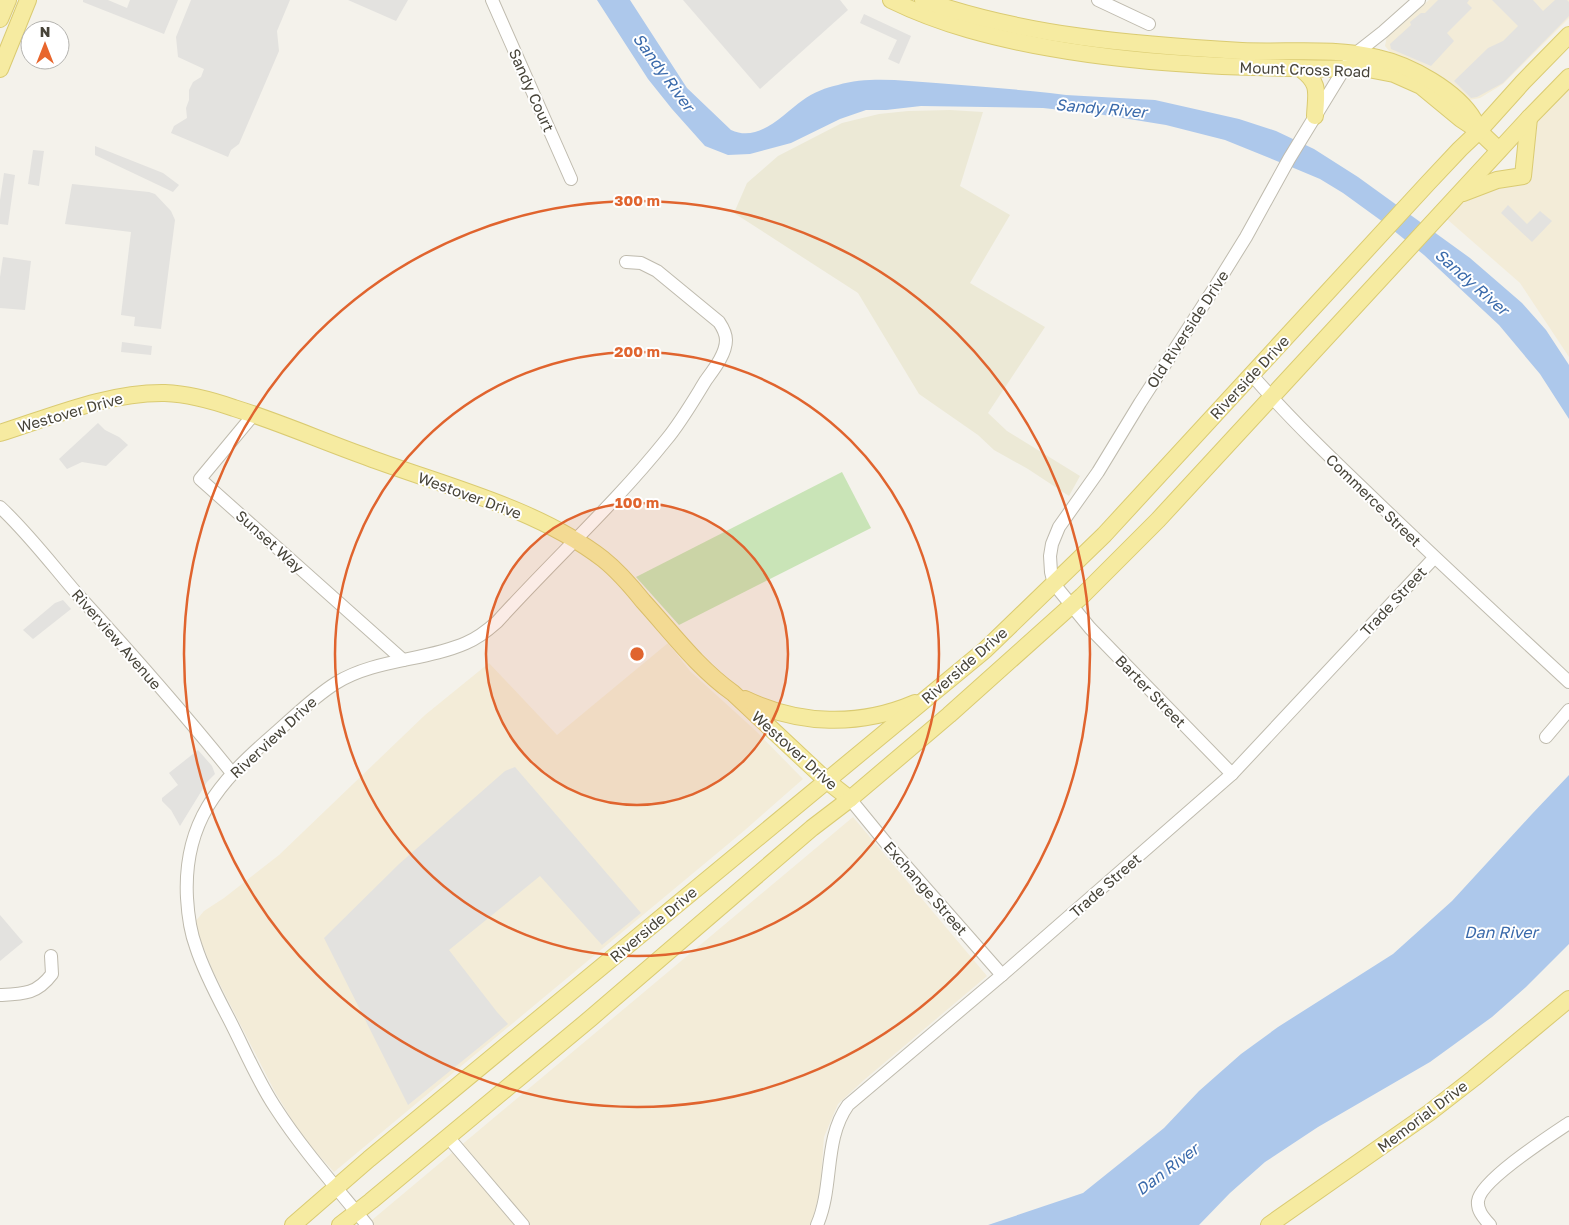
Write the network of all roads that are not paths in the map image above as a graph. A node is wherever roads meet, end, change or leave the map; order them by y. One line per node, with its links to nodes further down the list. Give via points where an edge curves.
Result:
1 (8, 0): 8 (main road)
2 (28, 0): 12 (main road)
3 (492, 0): 20 (street, Sandy Court)
4 (891, 0): 13 (main road, Mount Cross Road, via 931,18 981,34 1087,55 1189,65)
5 (923, 0): 11 (main road, Mount Cross Road, via 993,21 1154,46)
6 (1098, 0): 9 (street)
7 (1419, 0): 11 (street, Old Riverside Drive)
8 (0, 19)
9 (1149, 24)
10 (1569, 35): 18 (main road, Riverside Drive)
11 (1355, 54): 14 (street, Old Riverside Drive); 18 (main road, Mount Cross Road, via 1400,65 1438,85 1468,111)
12 (0, 69)
13 (1301, 69): 14 (main road, Mount Cross Road); 17 (main road, via 1311,76 1316,87)
14 (1344, 69): 17 (street, Old Riverside Drive); 18 (main road, Mount Cross Road, via 1382,71 1410,80)
15 (1569, 76): 16 (main road, Riverside Drive)
16 (1529, 118): 19 (main road, Riverside Drive); 21 (main road, via 1523,176 1497,180)
17 (1313, 119): 30 (street, Old Riverside Drive, via 1190,327 1059,527 1050,556)
18 (1480, 131): 19 (main road); 23 (main road, Riverside Drive, via 1460,148)
19 (1499, 150): 21 (main road, Riverside Drive)
20 (571, 179)
21 (1456, 196): 24 (main road, Riverside Drive)
22 (626, 262): 28 (street, Riverview Drive, via 641,263 657,271 720,322 726,337 725,347 692,404 665,441)
23 (1251, 374): 24 (street, Commerce Street); 30 (main road, Riverside Drive, via 1104,535)
24 (1271, 397): 29 (street, Commerce Street); 31 (main road, Riverside Drive, via 1158,520)
25 (254, 414): 26 (main road, Westover Drive, via 188,395 140,394 86,406); 28 (main road, Westover Drive, via 505,507); 32 (street, Sunset Way, via 200,480)
26 (0, 433)
27 (0, 507): 38 (street, Riverview Avenue, via 113,632)
28 (576, 540): 32 (street, Riverview Drive, via 484,633 465,644); 34 (main road, Westover Drive, via 624,578 696,661)
29 (1434, 558): 33 (street, Commerce Street); 39 (street, Trade Street)
30 (1054, 584): 31 (street); 35 (main road, Riverside Drive, via 985,650)
31 (1072, 605): 39 (street, Barter Street, via 1142,683); 41 (main road, Riverside Drive)
32 (403, 660): 38 (street, Riverview Drive, via 367,669 327,688)
33 (1569, 682)
34 (733, 693): 35 (main road, via 778,712 825,721 885,713); 40 (main road, Westover Drive)
35 (928, 697): 40 (main road, Riverside Drive)
36 (1569, 710): 37 (street)
37 (1546, 737)
38 (232, 773): 48 (street, Riverview Drive, via 208,806 191,844 186,886 191,932 218,997 274,1107)
39 (1232, 774): 43 (street, Trade Street)
40 (827, 781): 41 (main road, Westover Drive); 48 (main road, Riverside Drive)
41 (850, 799): 43 (street, Exchange Street); 47 (main road, Riverside Drive)
42 (51, 956): 44 (street, via 52,974 43,986 22,994)
43 (1002, 975): 54 (street, Trade Street, via 848,1104 834,1133 823,1210)
44 (0, 995)
45 (1569, 998): 55 (main road, Memorial Drive, via 1429,1113)
46 (1569, 1123): 56 (street, via 1538,1143 1480,1193 1478,1207)
47 (448, 1137): 49 (main road, Riverside Drive); 53 (street)
48 (336, 1187): 49 (street, Riverview Drive); 50 (main road, Riverside Drive)
49 (357, 1212): 51 (main road, Riverside Drive); 52 (street, Riverview Drive)
50 (293, 1225)
51 (340, 1225)
52 (367, 1225)
53 (523, 1225)
54 (817, 1225)
55 (1269, 1225)
56 (1490, 1225)

